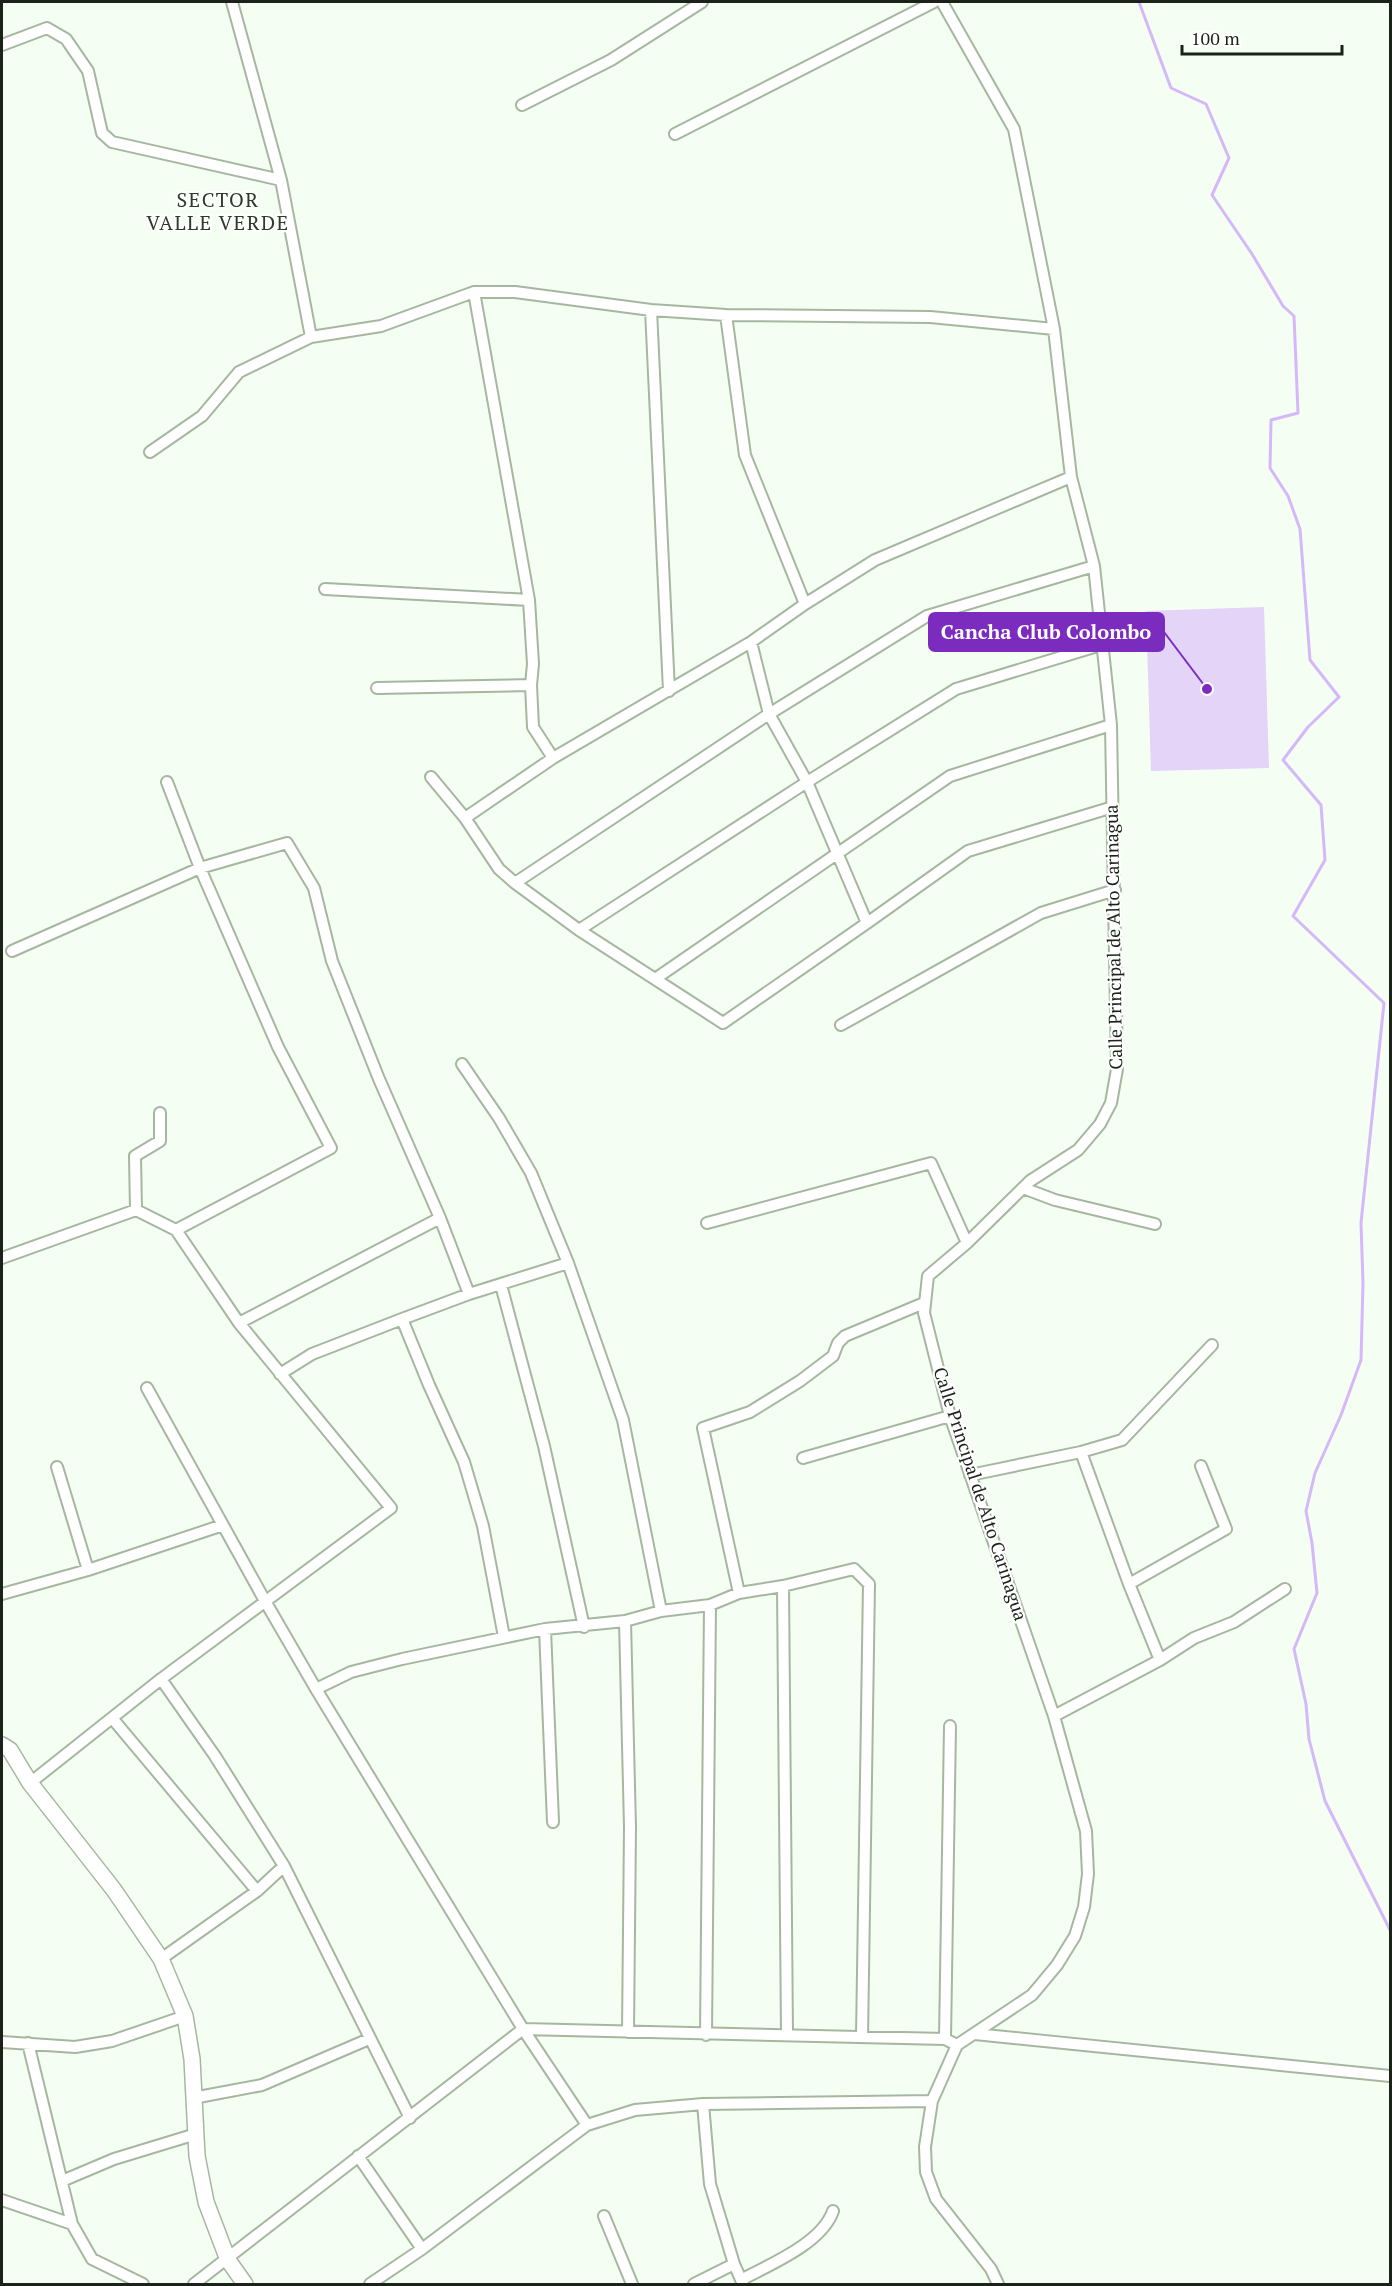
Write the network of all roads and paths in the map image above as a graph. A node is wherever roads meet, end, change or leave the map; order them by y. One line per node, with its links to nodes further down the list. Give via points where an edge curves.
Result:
1 (232, 2): 8 (street)
2 (702, 2): 6 (street, via 611,60)
3 (934, 2): 7 (street)
4 (942, 2): 12 (street, Calle Principal de Alto Carinagua, via 1014,129)
5 (2, 45): 8 (street, via 47,28 66,39 88,71 102,133 112,142)
6 (522, 105)
7 (675, 134)
8 (281, 180): 13 (street)
9 (474, 292): 10 (street, via 515,292); 13 (street, via 381,326); 18 (street)
10 (651, 310): 11 (street); 24 (street)
11 (726, 315): 12 (street, via 930,317); 19 (street, via 745,455)
12 (1054, 329): 15 (street, Calle Principal de Alto Carinagua)
13 (311, 337): 14 (street, via 239,372 202,416)
14 (150, 452)
15 (1071, 477): 16 (street, Calle Principal de Alto Carinagua); 19 (street, via 875,560)
16 (1094, 566): 21 (street, Calle Principal de Alto Carinagua); 25 (street, via 927,616)
17 (325, 589): 18 (street)
18 (529, 600): 22 (street)
19 (806, 604): 20 (street)
20 (751, 642): 24 (street); 25 (street)
21 (1104, 644): 26 (street, Calle Principal de Alto Carinagua); 30 (street, via 956,689)
22 (531, 685): 23 (street); 27 (street, via 534,727)
23 (377, 688)
24 (669, 691): 27 (street)
25 (769, 714): 30 (street); 35 (street)
26 (1111, 725): 31 (street, Calle Principal de Alto Carinagua); 33 (street, via 950,776)
27 (553, 758): 32 (street)
28 (431, 777): 32 (street)
29 (167, 782): 34 (street)
30 (807, 782): 33 (street); 38 (street)
31 (1113, 807): 36 (street, Calle Principal de Alto Carinagua); 37 (street, via 968,851)
32 (465, 818): 35 (street, via 499,869)
33 (838, 851): 37 (street); 40 (street)
34 (200, 868): 39 (street); 46 (street, via 287,843 314,888 332,961); 49 (street, via 278,1047 331,1148)
35 (515, 883): 38 (street)
36 (1115, 890): 41 (street, via 1041,913); 44 (street, Calle Principal de Alto Carinagua, via 1117,1069 1111,1103 1100,1124 1078,1150)
37 (867, 923): 40 (street, via 723,1023)
38 (579, 930): 40 (street)
39 (12, 951)
40 (655, 979)
41 (841, 1025)
42 (462, 1064): 52 (street, via 500,1118 531,1173)
43 (160, 1113): 45 (street, via 160,1141 135,1156)
44 (1023, 1188): 48 (street, via 1055,1200); 50 (street, Calle Principal de Alto Carinagua)
45 (136, 1210): 49 (street); 51 (street)
46 (440, 1218): 54 (street); 57 (street)
47 (707, 1223): 50 (street, via 931,1163)
48 (1155, 1224)
49 (176, 1230): 57 (street)
50 (967, 1243): 55 (street, Calle Principal de Alto Carinagua, via 928,1276)
51 (2, 1258)
52 (568, 1263): 53 (street); 76 (street, via 623,1420)
53 (501, 1285): 54 (street); 78 (street, via 544,1446)
54 (469, 1294): 56 (street)
55 (924, 1303): 61 (street, Calle Principal de Alto Carinagua); 72 (street, via 845,1336 833,1356 800,1381 750,1412 703,1428)
56 (402, 1319): 59 (street, via 312,1354); 80 (street, via 464,1462 483,1526)
57 (239, 1323): 59 (street)
58 (1212, 1345): 62 (street, via 1122,1440)
59 (280, 1374): 74 (street, via 391,1508)
60 (147, 1388): 67 (street)
61 (950, 1416): 63 (street); 66 (street, Calle Principal de Alto Carinagua)
62 (1081, 1452): 66 (street); 69 (street)
63 (803, 1458)
64 (1201, 1466): 69 (street, via 1226,1529)
65 (57, 1467): 68 (street)
66 (970, 1475): 84 (street, Calle Principal de Alto Carinagua)
67 (223, 1525): 68 (street); 74 (street)
68 (88, 1570): 73 (street)
69 (1129, 1584): 81 (street)
70 (783, 1586): 72 (street); 96 (street); 99 (street, via 854,1569 869,1584)
71 (1285, 1590): 81 (street, via 1234,1622 1194,1638)
72 (739, 1593): 75 (street)
73 (2, 1594)
74 (264, 1601): 82 (street); 83 (street)
75 (710, 1605): 76 (street); 98 (street)
76 (661, 1611): 77 (street)
77 (625, 1621): 78 (street); 95 (street, via 630,1827)
78 (584, 1627): 79 (street)
79 (545, 1629): 80 (street); 89 (street)
80 (504, 1638): 83 (street, via 351,1672)
81 (1160, 1660): 84 (street)
82 (161, 1679): 85 (street); 90 (street)
83 (316, 1689): 94 (street)
84 (1054, 1716): 97 (street, Calle Principal de Alto Carinagua, via 1086,1831 1088,1874 1084,1908 1075,1936 1032,1995)
85 (112, 1718): 88 (street); 91 (street)
86 (950, 1726): 101 (street)
87 (2, 1745): 88 (street, via 10,1750)
88 (30, 1784): 92 (street, via 114,1890)
89 (553, 1822)
90 (284, 1866): 91 (street); 100 (street)
91 (257, 1891): 92 (street)
92 (161, 1959): 93 (street)
93 (185, 2016): 103 (street, via 112,2041 75,2047); 106 (street)
94 (523, 2029): 95 (street); 109 (street); 110 (street)
95 (628, 2032): 98 (street)
96 (787, 2034): 98 (street); 99 (street)
97 (975, 2034): 104 (street, Calle Principal de Alto Carinagua); 105 (street)
98 (706, 2035)
99 (862, 2037): 101 (street)
100 (369, 2039): 106 (street, via 262,2085); 109 (street)
101 (945, 2039): 104 (street)
102 (2, 2042): 103 (street)
103 (28, 2043): 113 (street)
104 (957, 2045): 107 (street)
105 (1390, 2076)
106 (193, 2098): 111 (street)
107 (932, 2101): 108 (street); 128 (street, via 925,2146 926,2172 936,2199 991,2269)
108 (703, 2104): 110 (street, via 635,2110); 120 (street, via 710,2184)
109 (410, 2118): 112 (street)
110 (587, 2125): 118 (street)
111 (196, 2134): 113 (street, via 114,2159); 119 (street, via 206,2202)
112 (358, 2156): 118 (street); 119 (street)
113 (62, 2181): 117 (street)
114 (2, 2200): 117 (street)
115 (833, 2211): 121 (street, via 830,2222 820,2233)
116 (604, 2216): 126 (street)
117 (72, 2224): 122 (street, via 92,2259)
118 (422, 2248): 125 (street)
119 (228, 2260): 123 (street); 124 (street)
120 (734, 2264): 121 (street); 127 (street)
121 (742, 2282)
122 (143, 2284)
123 (194, 2284)
124 (245, 2284)
125 (370, 2284)
126 (632, 2284)
127 (694, 2284)
128 (998, 2284)

